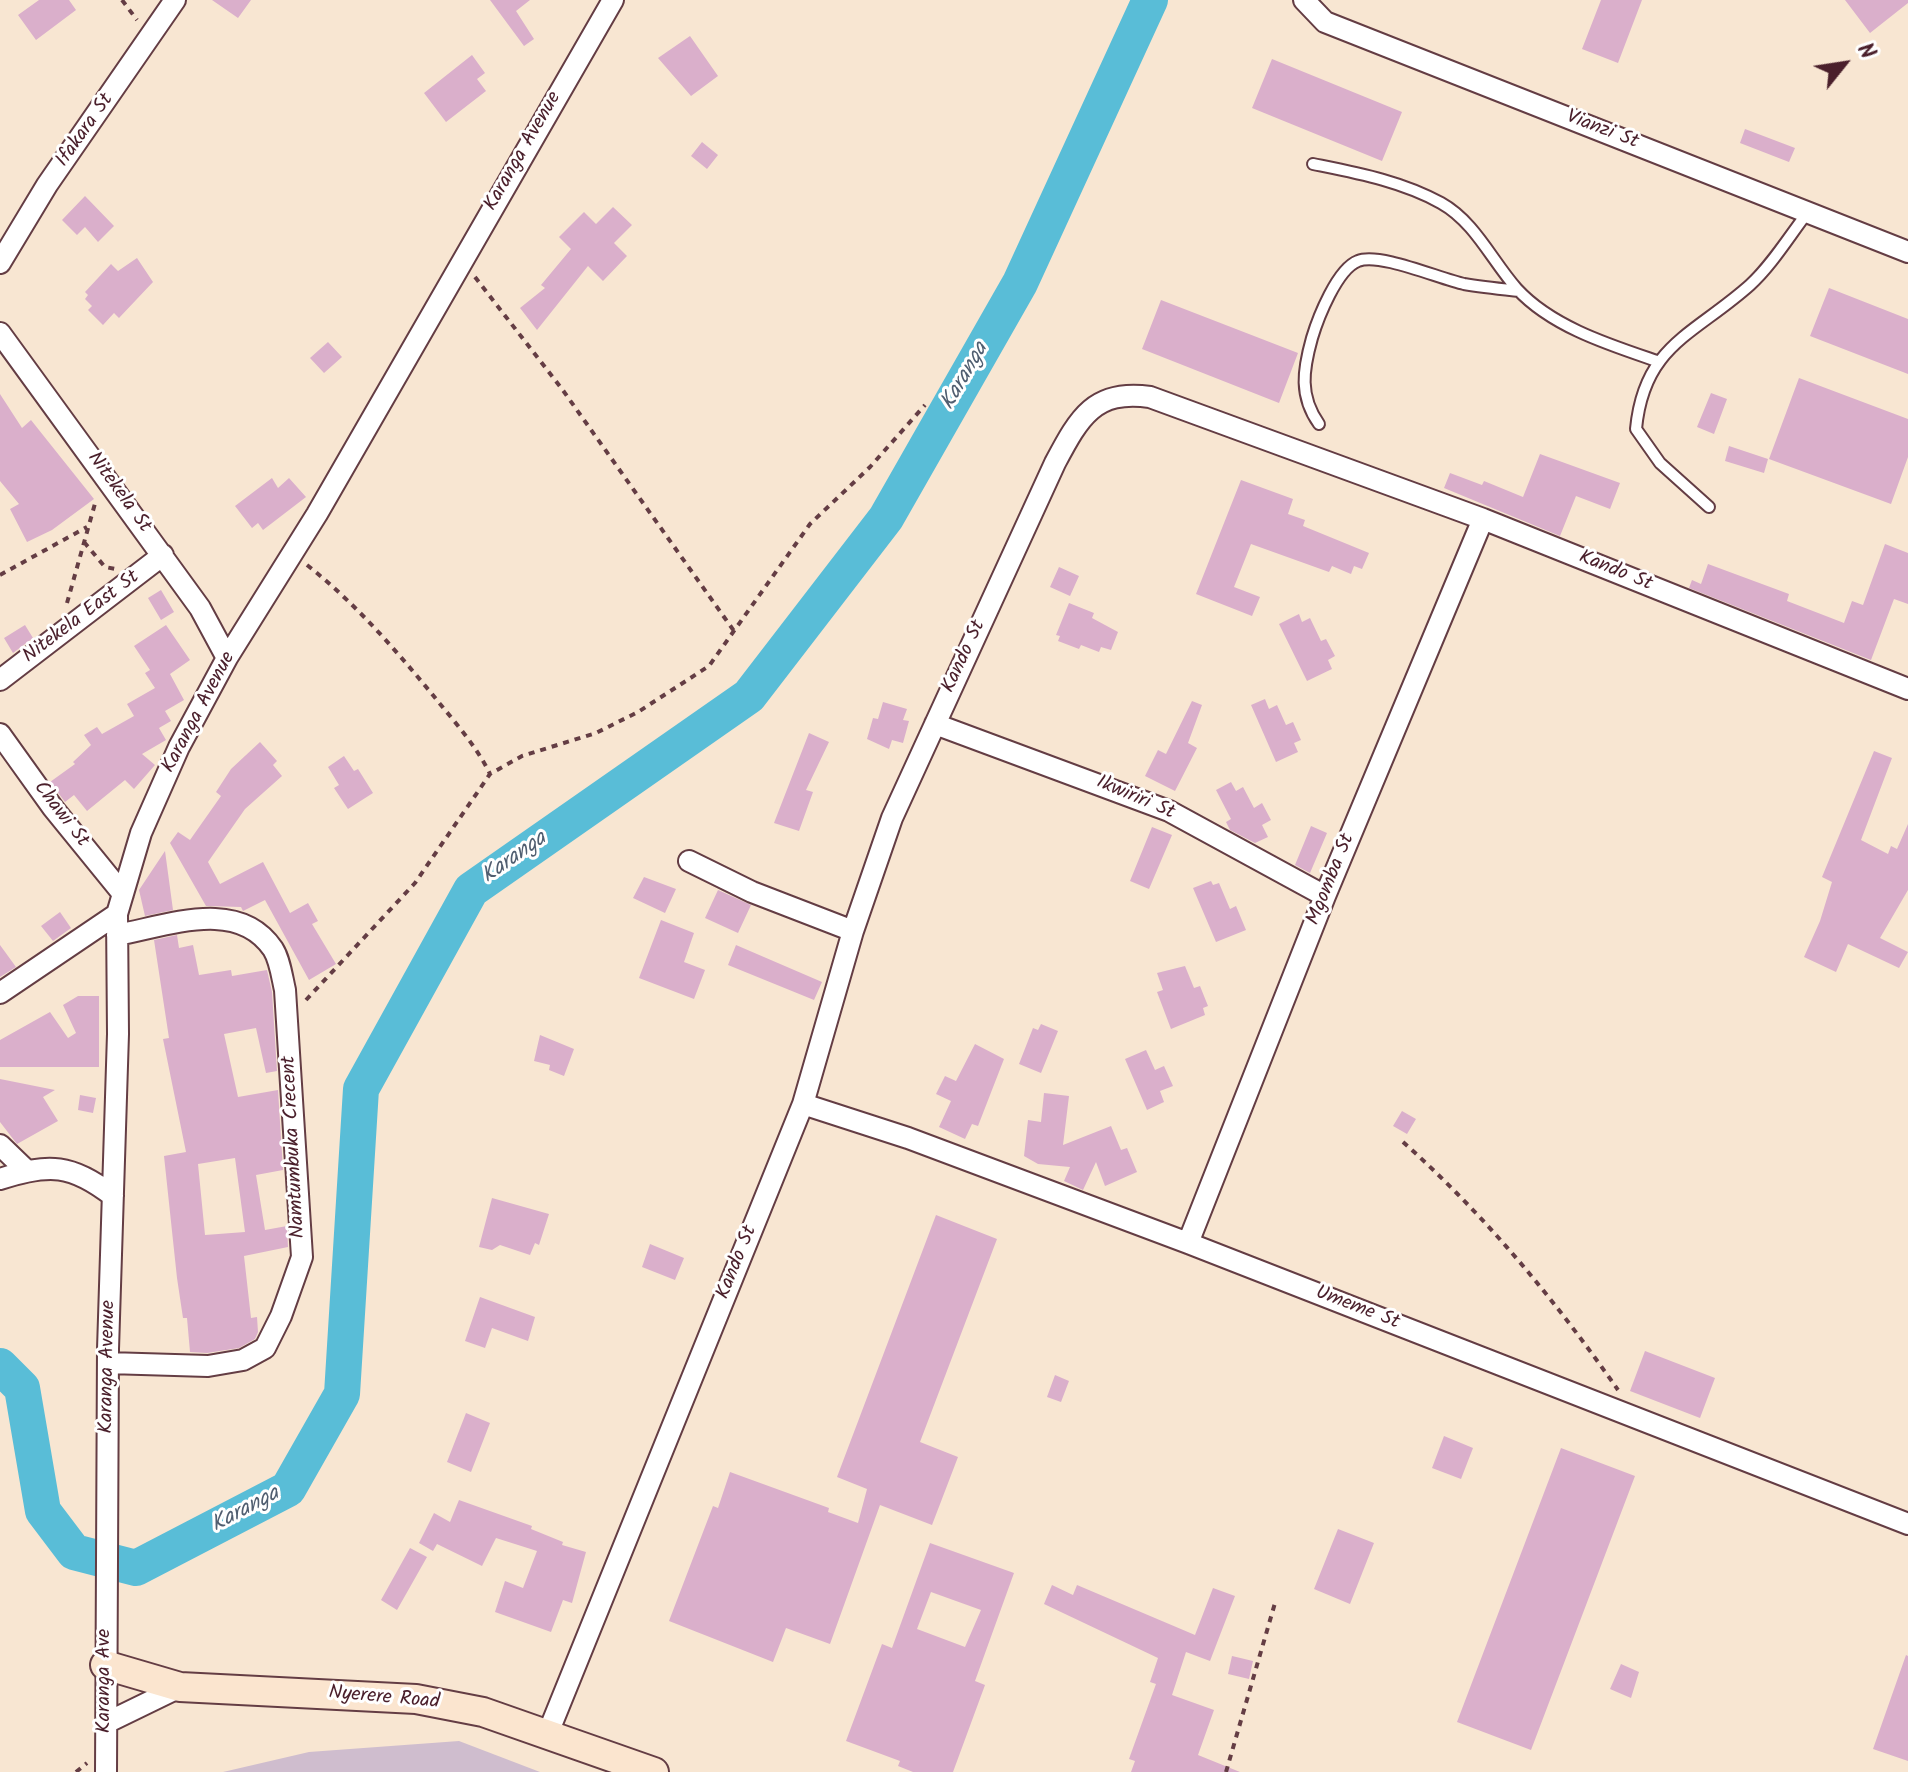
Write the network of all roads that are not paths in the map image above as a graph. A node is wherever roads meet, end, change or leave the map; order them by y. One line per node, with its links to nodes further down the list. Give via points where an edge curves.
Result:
1 (175, 0): 7 (street, Ifakara St, via 47,185)
2 (613, 0): 15 (street, Karanga Avenue, via 293,554)
3 (1304, 0): 5 (street, Vianzi St, via 1325,22)
4 (1313, 164): 8 (lane, via 1382,178 1443,204 1470,227)
5 (1808, 212): 6 (street, Vianzi St); 10 (lane, via 1752,283)
6 (1908, 252)
7 (0, 263)
8 (1519, 291): 10 (lane, via 1594,339); 11 (lane, via 1465,284 1380,261 1354,262 1317,321 1303,370 1306,406)
9 (0, 333): 14 (street, Nitekela St)
10 (1657, 361): 12 (lane, via 1639,395 1636,429 1660,463)
11 (1319, 424)
12 (1709, 507)
13 (1483, 519): 17 (street, Kando St); 18 (street, Kando St, via 1150,397 1122,393 1097,404 1076,422); 22 (street, Mgomba St)
14 (163, 555): 15 (street, Nitekela St); 16 (street, Nitekela East St)
15 (227, 658): 21 (street, Karanga Avenue, via 141,833)
16 (0, 680)
17 (1908, 689)
18 (935, 724): 22 (street, Ikwiriri St, via 1169,811); 24 (street, Kando St, via 892,818)
19 (0, 734): 21 (street, Chawi St)
20 (689, 861): 24 (street)
21 (123, 894): 23 (street, Karanga Avenue)
22 (1325, 896): 31 (street, Mgomba St)
23 (117, 925): 25 (street); 30 (street, Karanga Avenue); 32 (street, Namtumbuka Crecent, via 219,917 247,924 275,951 288,1019 302,1257 265,1348 243,1360 208,1366)
24 (853, 931): 26 (street, Kando St)
25 (0, 993)
26 (803, 1104): 31 (street, Umeme St); 38 (street, Kando St)
27 (0, 1145): 28 (street)
28 (27, 1171): 29 (street); 30 (street, via 45,1167 85,1174)
29 (0, 1179)
30 (113, 1196): 32 (street, Karanga Avenue)
31 (1188, 1243): 33 (street, Umeme St)
32 (108, 1363): 34 (street, Karanga Avenue)
33 (1908, 1524)
34 (108, 1590): 35 (street, Karanga Ave)
35 (105, 1665): 36 (street, Nyerere Road); 37 (street, Karanga Ave)
36 (180, 1687): 37 (street); 38 (street, Nyerere Road, via 416,1699 483,1712)
37 (106, 1723): 39 (street, Karanga Ave)
38 (548, 1733): 40 (street, Nyerere Road)
39 (106, 1772)
40 (654, 1772)

